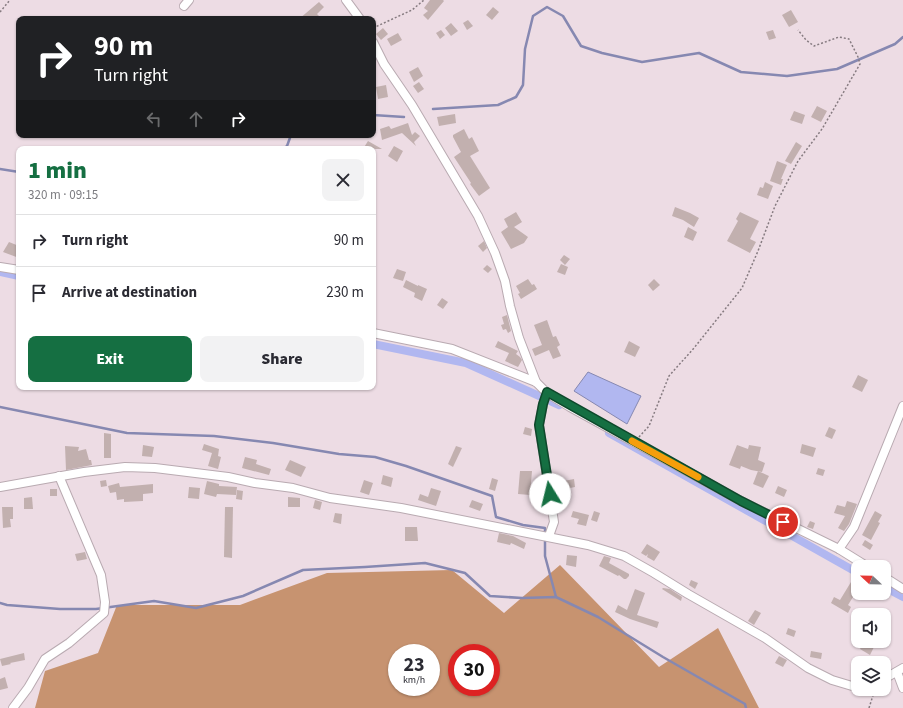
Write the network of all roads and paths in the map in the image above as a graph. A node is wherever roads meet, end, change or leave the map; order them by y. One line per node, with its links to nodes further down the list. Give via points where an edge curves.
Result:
1 (10, 0): 4 (path)
2 (346, 0): 5 (street)
3 (424, 0): 6 (path, via 412,10)
4 (0, 12)
5 (358, 16)
6 (376, 27)
7 (798, 30): 15 (path, via 814,46 839,37 849,39 860,64 822,129 798,161 775,206 742,288 669,376 649,426)
8 (376, 48): 12 (street, via 478,216 505,281 519,338)
9 (0, 267): 10 (street)
10 (16, 270)
11 (376, 334): 12 (street, via 452,349)
12 (536, 382): 13 (street)
13 (547, 392): 15 (street); 18 (street, via 539,425 554,522)
14 (903, 406): 19 (street, via 854,527)
15 (634, 442): 19 (street, via 741,501)
16 (59, 476): 17 (street); 18 (street, via 125,467 188,472 293,488 330,498 401,508); 28 (street, via 101,575 104,613 69,643 45,659)
17 (0, 487)
18 (549, 536): 25 (street, via 624,556 765,638 808,668)
19 (839, 549): 20 (street)
20 (857, 560)
21 (891, 581): 22 (street)
22 (903, 589)
23 (900, 670): 24 (street); 26 (street)
24 (891, 675)
25 (851, 686)
26 (903, 688)
27 (873, 696): 29 (path)
28 (13, 708)
29 (869, 708)

